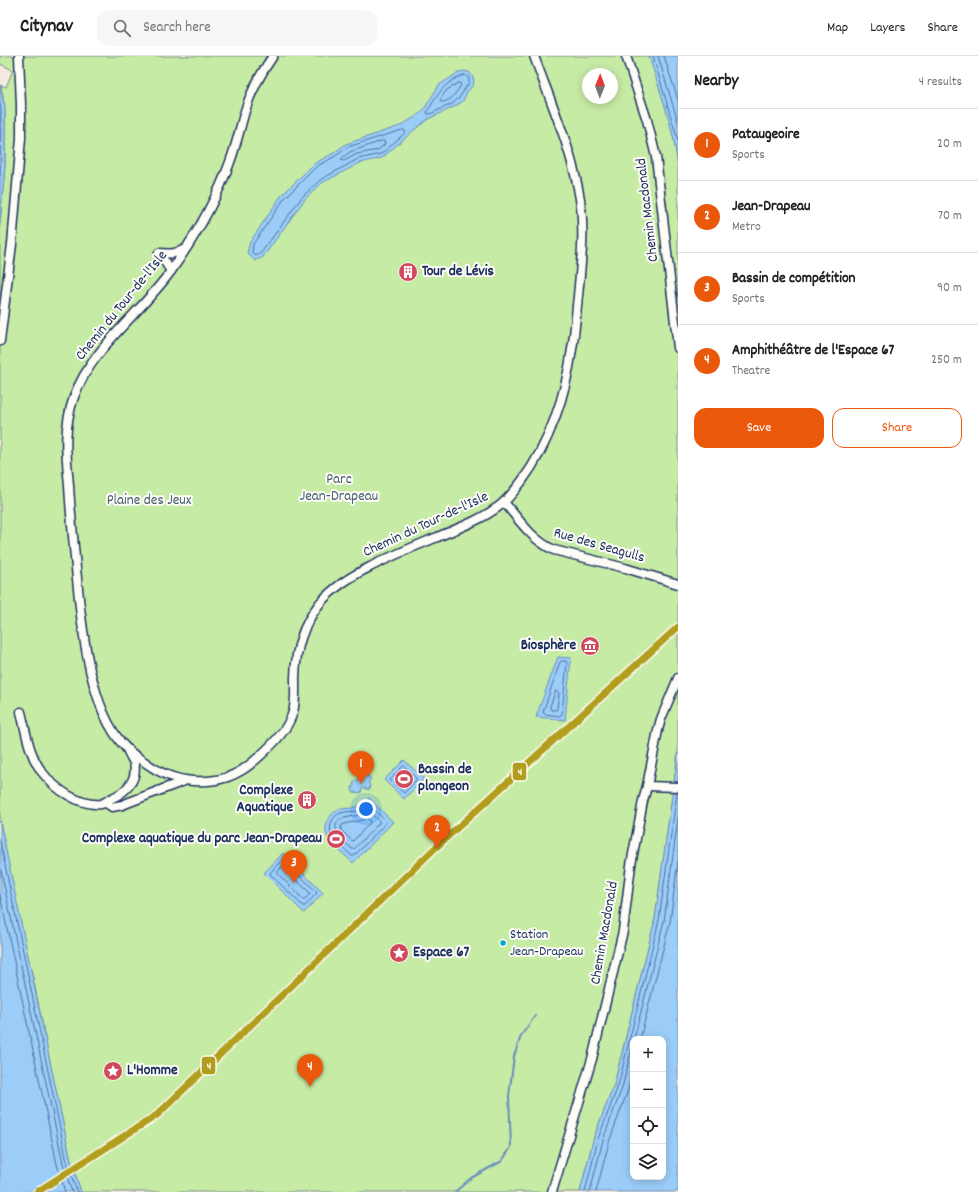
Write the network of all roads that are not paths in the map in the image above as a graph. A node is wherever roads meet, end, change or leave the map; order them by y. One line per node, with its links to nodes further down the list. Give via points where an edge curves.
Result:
1 (18, 56): 9 (street, via 21,138)
2 (273, 56): 7 (street, Chemin du Tour-de-l'Isle, via 258,79 246,106 232,159 223,181 206,217)
3 (534, 56): 11 (street, Chemin du Tour-de-l'Isle, via 573,164 582,216 582,259 572,353 560,403 536,459)
4 (619, 56): 6 (street, Chemin Macdonald)
5 (626, 56): 6 (street, Chemin Macdonald)
6 (630, 72): 10 (street, Chemin Macdonald, via 647,120 656,157)
7 (186, 248): 8 (street, Chemin du Tour-de-l'Isle); 8 (street, via 178,253 159,253)
8 (171, 271): 15 (street, Chemin du Tour-de-l'Isle, via 110,340 84,375 76,392 67,425 72,518 85,644 101,708 107,722)
9 (0, 341)
10 (678, 348)
11 (504, 502): 12 (street, Rue des Seagulls, via 531,534 549,548); 16 (street, Chemin du Tour-de-l'Isle, via 471,523 390,556 350,576 328,594 302,631 297,656 293,711 277,739 244,770 217,780)
12 (678, 584)
13 (678, 678): 17 (street, Chemin Macdonald, via 661,720)
14 (21, 712): 19 (street, Chemin du Tour-de-l'Isle, via 34,758 42,773 59,789 78,800 94,804)
15 (127, 748): 16 (street, Chemin du Tour-de-l'Isle, via 154,768); 19 (street, Chemin du Tour-de-l'Isle, via 134,763 133,778 122,793)
16 (184, 781): 19 (street, Chemin du Tour-de-l'Isle, via 112,807)
17 (647, 786): 18 (street); 20 (street, Chemin Macdonald, via 631,865 623,931 592,1059)
18 (678, 787)
19 (106, 803)
20 (552, 1192)

